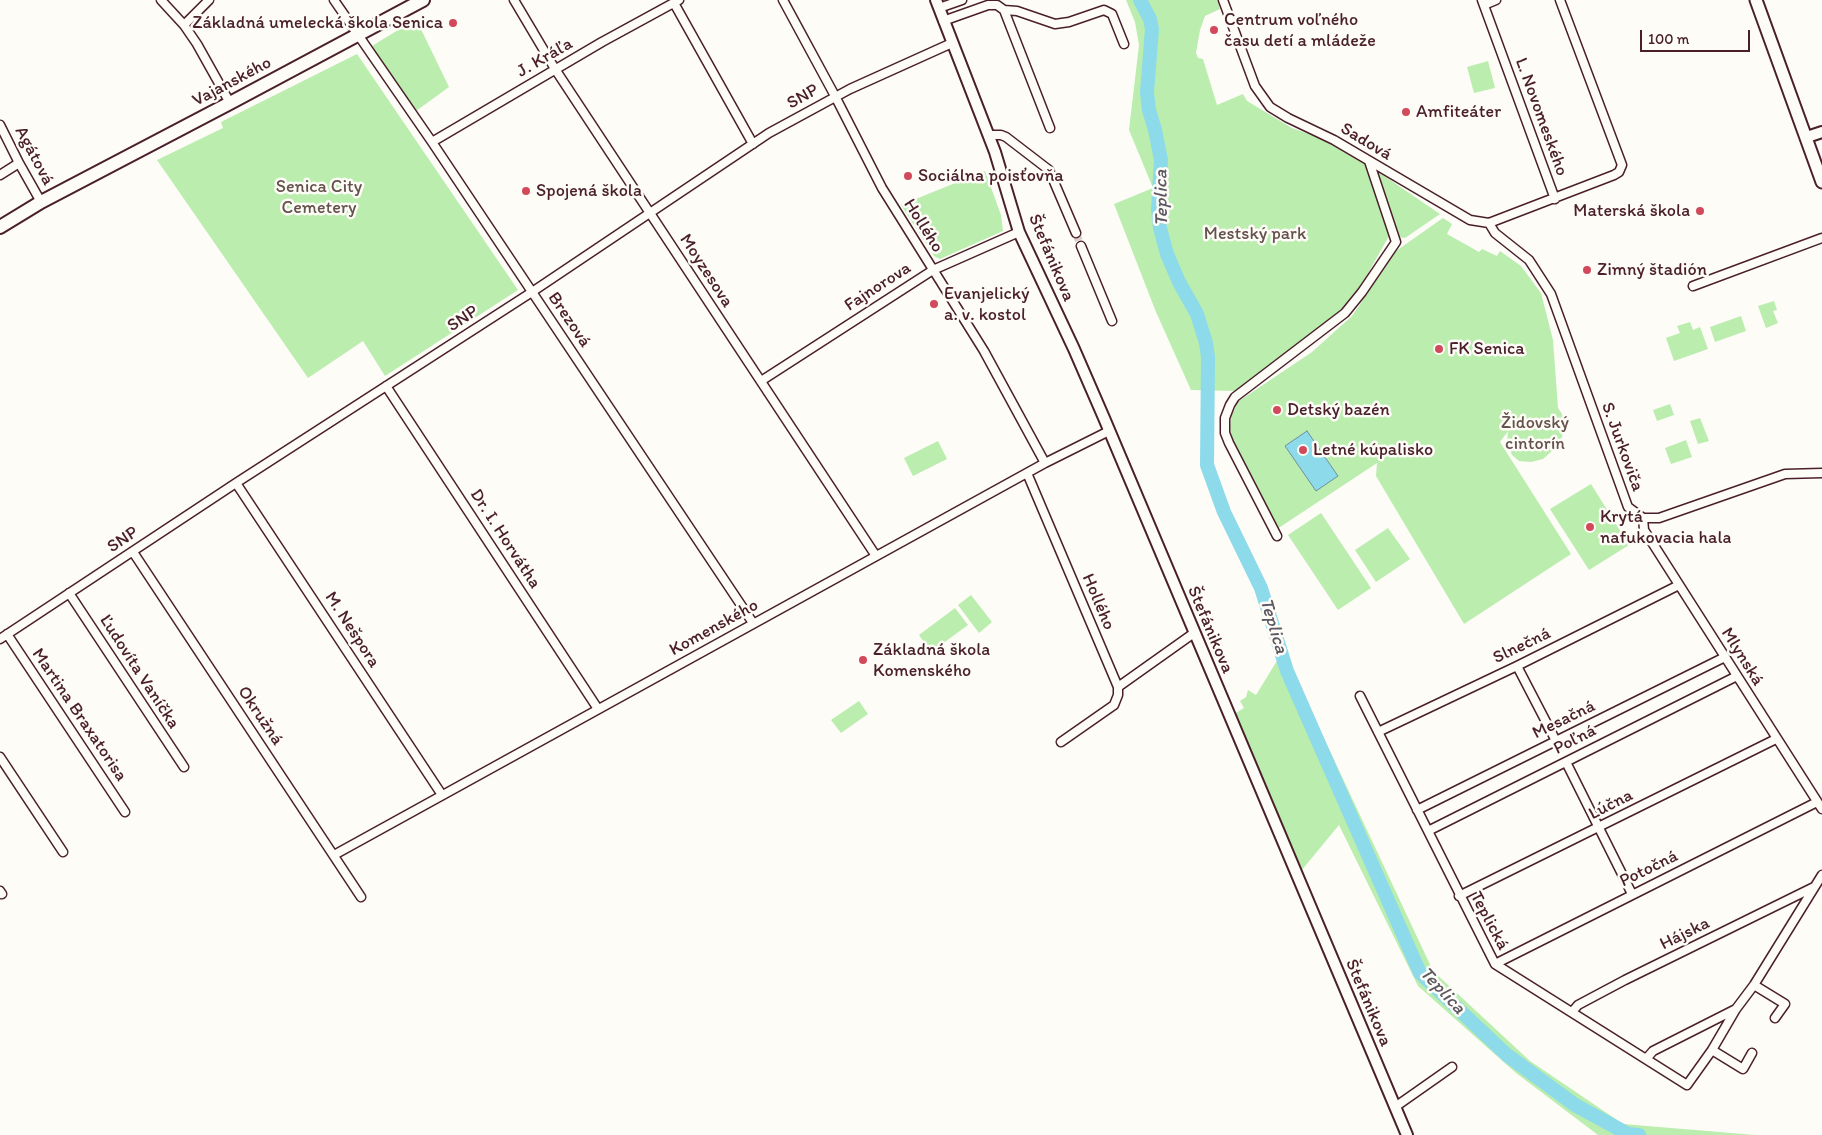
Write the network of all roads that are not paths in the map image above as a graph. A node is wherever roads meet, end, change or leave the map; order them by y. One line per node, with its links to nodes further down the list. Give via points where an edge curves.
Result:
1 (161, 0): 17 (street)
2 (209, 0): 17 (street)
3 (334, 0): 18 (street, Brezová)
4 (423, 0): 18 (main road, Vajanského)
5 (514, 0): 21 (street, Moyzesova)
6 (783, 0): 22 (street, Hollého)
7 (962, 0): 14 (street)
8 (1223, 0): 31 (street, Sadová, via 1255,86 1270,107)
9 (1496, 0): 13 (street, L. Novomeského)
10 (1560, 0): 35 (street, L. Novomeského, via 1622,166 1614,175)
11 (1756, 0): 28 (main road)
12 (677, 1): 21 (street, J. Kráľa); 30 (street, J. Kráľa)
13 (1483, 2): 35 (street, L. Novomeského)
14 (938, 4): 16 (street, Štefánikova)
15 (1004, 10): 16 (street, via 997,5 988,5); 20 (street, via 1055,24 1104,10 1112,14); 25 (street)
16 (943, 21): 19 (street, Štefánikova)
17 (184, 25): 23 (street)
18 (358, 35): 23 (main road, Vajanského); 29 (street, Brezová)
19 (952, 43): 22 (street, SNP); 27 (street, Štefánikova)
20 (1124, 44)
21 (555, 69): 29 (street, J. Kráľa); 37 (street, Moyzesova)
22 (835, 96): 30 (street, SNP); 44 (street, Hollého, via 882,188)
23 (230, 103): 36 (main road, Vajanského)
24 (0, 125): 32 (street, Agátová)
25 (1050, 128)
26 (1822, 132): 28 (street)
27 (990, 135): 40 (street, Štefánikova); 41 (street, Štefánikova, via 1006,137 1049,170)
28 (1807, 137): 34 (main road)
29 (432, 142): 46 (street, Brezová)
30 (753, 144): 37 (street, SNP)
31 (1369, 161): 38 (street, Sadová, via 1470,220); 56 (street, via 1396,242 1345,313 1236,397 1227,411 1224,424 1229,443)
32 (19, 164): 33 (street); 36 (street, Agátová)
33 (0, 175)
34 (1822, 182)
35 (1555, 199): 38 (street)
36 (41, 202): 39 (main road, Vajanského)
37 (650, 213): 46 (street, SNP); 48 (street, Moyzesova)
38 (1489, 223): 55 (street, S. Jurkoviča, via 1495,233 1529,260 1551,294 1628,507)
39 (0, 227)
40 (1019, 232): 44 (street, Fajnorova); 50 (street, Štefánikova)
41 (1076, 233)
42 (1822, 238): 45 (street)
43 (1081, 246): 47 (street, Štefánikova)
44 (932, 270): 48 (street, Fajnorova); 51 (street, Hollého, via 984,351)
45 (1693, 286)
46 (532, 292): 49 (street, SNP); 61 (street, Brezová)
47 (1112, 321)
48 (761, 381): 58 (street, Moyzesova)
49 (386, 386): 54 (street, SNP); 69 (street, Dr. I. Horvátha)
50 (1109, 431): 51 (street, Komenského); 62 (street, Štefánikova)
51 (1044, 463): 52 (street, Komenského)
52 (1027, 473): 58 (street, Komenského); 67 (street, Hollého)
53 (1822, 473): 55 (street, via 1784,474 1659,518)
54 (236, 483): 57 (street, SNP); 77 (street, M. Nešpora)
55 (1643, 518): 59 (street, Mlynská, via 1644,530)
56 (1277, 536)
57 (133, 552): 60 (street, SNP); 84 (street, Okružná)
58 (876, 556): 61 (street, Komenského)
59 (1678, 585): 64 (street, Mlynská); 65 (street, Slnečná)
60 (69, 593): 63 (street, SNP); 76 (street, Ľudovíta Vaníčka)
61 (754, 623): 69 (street, Komenského)
62 (1194, 634): 67 (street); 103 (street, Štefánikova)
63 (4, 637): 80 (street, Martina Braxatorisa)
64 (1725, 657): 66 (street, Mlynská); 72 (street, Mesačná)
65 (1517, 666): 70 (street, Slnečná); 72 (street)
66 (1737, 676): 71 (street, Mlynská); 75 (street, Poľná)
67 (1118, 687): 73 (street, via 1114,705)
68 (1360, 696): 70 (street, Teplická)
69 (598, 709): 77 (street, Komenského)
70 (1378, 732): 79 (street, Teplická)
71 (1776, 739): 78 (street, Mlynská); 81 (street, Lúčna)
72 (1556, 741): 79 (street, Mesačná)
73 (1061, 742)
74 (0, 757): 83 (street)
75 (1566, 762): 81 (street); 82 (street, Poľná)
76 (184, 767)
77 (442, 794): 84 (street, Komenského)
78 (1820, 805): 87 (street, Potočná)
79 (1417, 810): 82 (street, Teplická)
80 (125, 812)
81 (1598, 828): 87 (street); 88 (street, Lúčna)
82 (1428, 831): 88 (street, Teplická)
83 (63, 852)
84 (334, 854): 89 (street, Okružná)
85 (1822, 875): 86 (street, Teplická)
86 (1814, 887): 90 (street, Hájska); 91 (street, Teplická)
87 (1632, 894): 92 (street, Potočná)
88 (1459, 896): 92 (street, Teplická)
89 (361, 897)
90 (1784, 902): 91 (street); 95 (street, Hájska, via 1625,980 1578,1005)
91 (1798, 914): 93 (street, Teplická)
92 (1495, 964): 95 (street, Teplická)
93 (1754, 984): 94 (street, Teplická); 96 (street, via 1785,1004)
94 (1736, 1009): 97 (street, Teplická); 98 (street, Teplická)
95 (1572, 1012): 101 (street, Teplická)
96 (1775, 1018)
97 (1708, 1023): 98 (street); 101 (street, Teplická, via 1652,1051)
98 (1720, 1036): 99 (street, Teplická)
99 (1712, 1050): 100 (street, via 1743,1069); 101 (street, Teplická, via 1687,1085)
100 (1752, 1053)
101 (1646, 1059)
102 (1452, 1067): 103 (street)
103 (1395, 1107): 104 (street, Štefánikova)
104 (1407, 1135)

